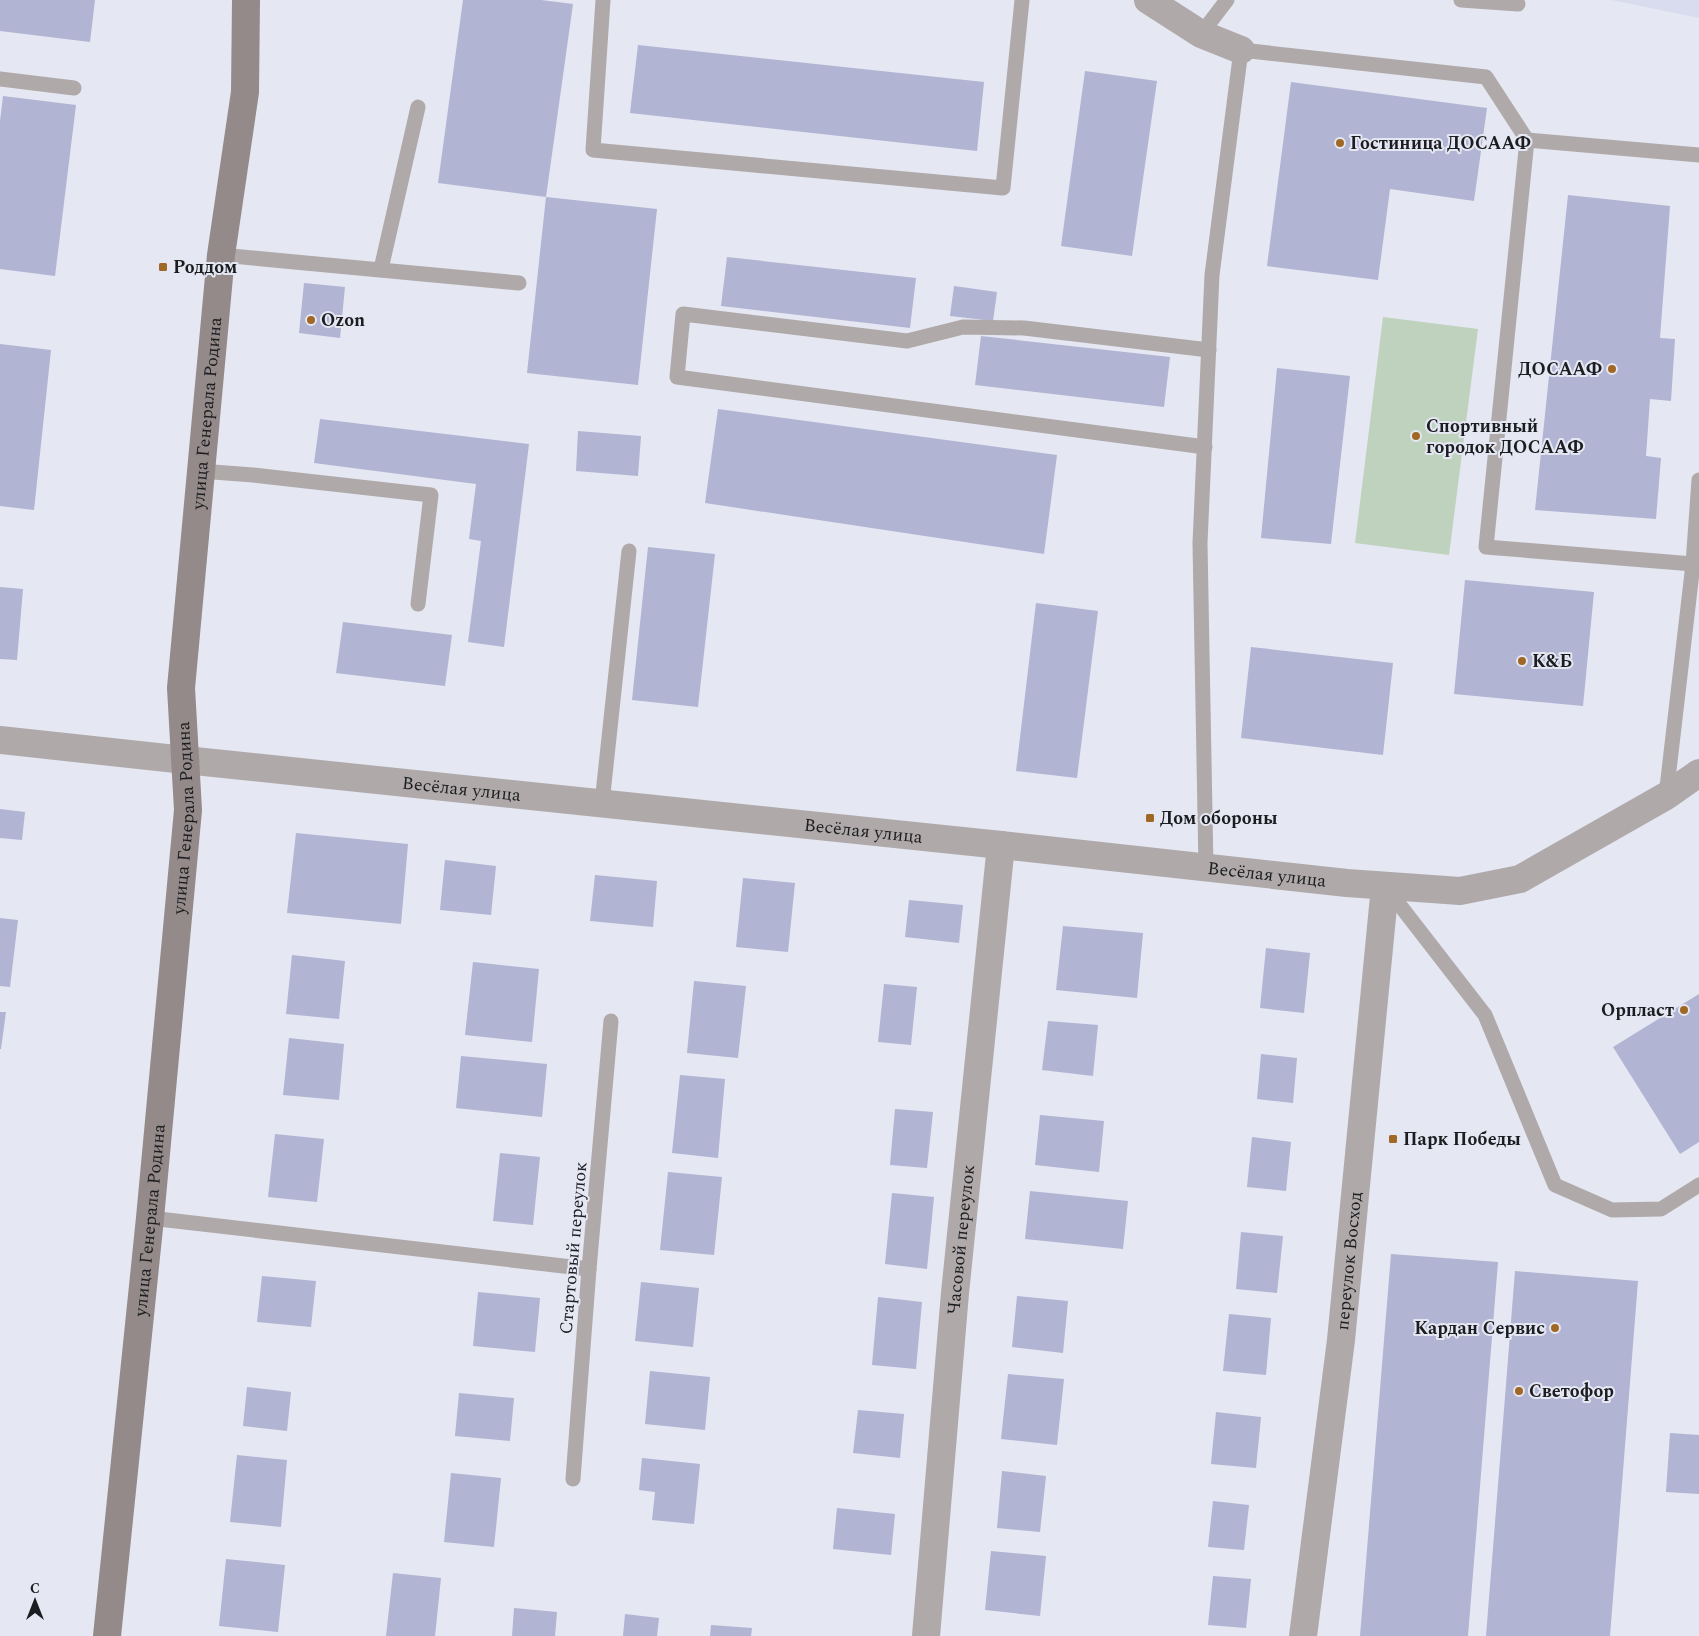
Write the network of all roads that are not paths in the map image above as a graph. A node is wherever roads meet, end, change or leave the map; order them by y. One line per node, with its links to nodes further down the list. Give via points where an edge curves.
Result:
1 (246, 0): 15 (main road, улица Генерала Родина, via 245,92)
2 (603, 0): 3 (lane, via 593,150 1003,188)
3 (1022, 0)
4 (1148, 0): 8 (street)
5 (1227, 0): 8 (lane)
6 (1461, 0): 7 (lane)
7 (1518, 4)
8 (1201, 34): 9 (street)
9 (1241, 50): 13 (lane, via 1486,76); 18 (lane, via 1212,275)
10 (0, 79): 11 (lane)
11 (74, 88)
12 (418, 107): 16 (lane)
13 (1527, 140): 14 (lane); 23 (lane, via 1486,547)
14 (1699, 154)
15 (221, 254): 16 (lane); 20 (main road, улица Генерала Родина)
16 (380, 269): 17 (lane)
17 (519, 283)
18 (1209, 350): 19 (lane); 19 (lane, via 1024,328 963,327 907,341 683,314 677,377)
19 (1205, 447): 31 (lane, via 1200,544)
20 (200, 471): 24 (lane, via 431,496); 26 (main road, улица Генерала Родина, via 181,688)
21 (1699, 480): 23 (lane)
22 (629, 551): 29 (lane)
23 (1692, 564): 28 (lane)
24 (418, 604)
25 (0, 740): 26 (street, Весёлая улица)
26 (185, 760): 29 (street, Весёлая улица); 35 (main road, улица Генерала Родина, via 188,810)
27 (1699, 773): 28 (street, Весёлая улица)
28 (1666, 796): 32 (street, Весёлая улица, via 1520,879 1460,891)
29 (602, 803): 30 (street, Весёлая улица)
30 (1001, 845): 31 (street, Весёлая улица); 39 (street, Часовой переулок, via 955,1294)
31 (1206, 868): 32 (street, Весёлая улица)
32 (1384, 886): 34 (lane, via 1485,1015 1555,1186 1612,1210 1661,1209); 40 (street, переулок Восход, via 1341,1340)
33 (611, 1020): 36 (lane, Стартовый переулок)
34 (1699, 1185)
35 (150, 1218): 36 (lane); 38 (main road, улица Генерала Родина)
36 (589, 1269): 37 (lane, Стартовый переулок)
37 (573, 1479)
38 (107, 1636)
39 (926, 1636)
40 (1303, 1636)

